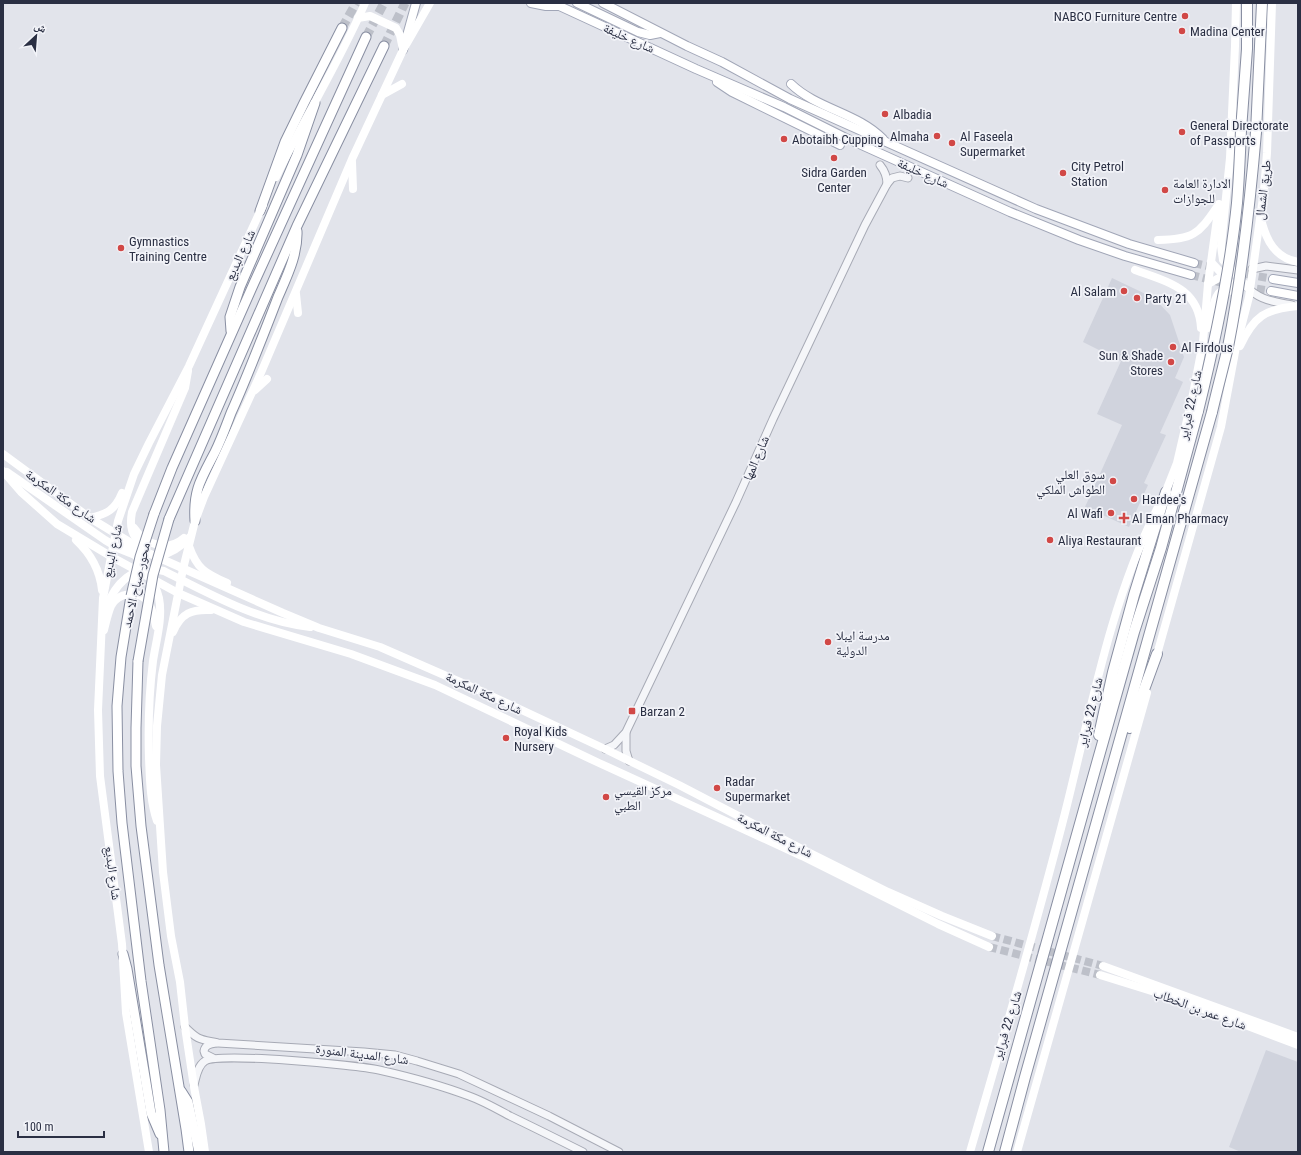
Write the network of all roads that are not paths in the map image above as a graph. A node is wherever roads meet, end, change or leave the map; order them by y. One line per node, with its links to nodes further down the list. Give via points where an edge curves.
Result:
1 (365, 3): 12 (main road, شارع البديع)
2 (416, 3): 17 (main road)
3 (430, 3): 17 (main road)
4 (531, 3): 11 (main road, via 546,6)
5 (577, 3): 14 (main road, via 638,32 650,35)
6 (603, 3): 14 (main road, شارع خليفة)
7 (1236, 3): 30 (main road)
8 (1247, 3): 104 (highway, شارع 22 فبراير, bridge, via 1247,49 1237,202 1216,336 1165,535 1134,632)
9 (1262, 3): 103 (highway, شارع 22 فبراير, bridge, via 1250,203 1228,347)
10 (1272, 3): 33 (main road, طريق الشمال, via 1268,140)
11 (556, 4): 18 (main road, شارع خليفة)
12 (358, 18): 17 (main road, via 370,16 396,28); 22 (main road, شارع البديع)
13 (342, 28): 32 (highway, via 286,142)
14 (660, 32): 23 (main road, شارع خليفة, via 790,99)
15 (366, 37): 58 (highway, شارع البديع)
16 (384, 46): 34 (highway)
17 (403, 50): 21 (main road)
18 (696, 69): 24 (main road, via 732,92); 45 (main road, شارع خليفة, via 1010,212 1079,240)
19 (402, 84): 21 (main road)
20 (791, 84): 23 (main road, via 803,94 869,128)
21 (382, 96): 25 (main road)
22 (315, 103): 32 (main road, شارع البديع); 58 (highway, via 298,154 237,296 230,317)
23 (886, 143): 40 (main road, شارع خليفة, via 1036,210 1129,244)
24 (840, 144)
25 (352, 159): 29 (main road); 52 (main road)
26 (880, 165): 28 (street, via 887,177)
27 (908, 178): 28 (street, via 892,178)
28 (887, 184): 100 (street, شارع المها, via 773,418 734,508)
29 (353, 189)
30 (1227, 191): 31 (main road); 36 (main road)
31 (1219, 204): 35 (main road, via 1205,225 1192,235 1174,240); 38 (main road, شارع 22 فبراير)
32 (260, 211): 63 (main road, شارع البديع)
33 (1260, 214): 37 (main road, طريق الشمال); 39 (main road, via 1273,248 1281,256)
34 (297, 226): 73 (highway, via 298,238 290,268 252,366 199,484 194,503); 117 (highway, bridge, via 169,519 153,575 138,661 136,766 140,826)
35 (1158, 240)
36 (1221, 246): 37 (main road, via 1238,256); 44 (main road, via 1223,260)
37 (1255, 252): 41 (main road, طريق الشمال); 44 (main road)
38 (1211, 262): 46 (main road); 49 (main road, شارع 22 فبراير)
39 (1298, 262)
40 (1194, 263)
41 (1252, 269): 43 (street, via 1275,266); 44 (main road); 50 (main road, طريق الشمال)
42 (1136, 270): 61 (main road, via 1174,285 1188,294 1201,324)
43 (1298, 270)
44 (1235, 273): 46 (main road); 50 (main road)
45 (1191, 275)
46 (1226, 278): 49 (main road); 54 (main road); 56 (main road, via 1240,294)
47 (1273, 279): 48 (main road)
48 (1298, 283)
49 (1208, 284): 54 (main road, شارع 22 فبراير)
50 (1250, 290): 55 (street, via 1269,301); 56 (main road, طريق الشمال)
51 (1271, 292): 53 (main road)
52 (295, 293): 57 (main road); 65 (main road)
53 (1298, 296)
54 (1207, 297): 59 (main road, شارع 22 فبراير)
55 (1298, 306): 62 (main road, via 1272,310 1260,317 1250,328)
56 (1246, 308): 60 (main road)
57 (298, 313)
58 (231, 334): 70 (highway, شارع البديع)
59 (1203, 342): 60 (main road, via 1217,295 1228,290 1236,294 1238,300); 61 (main road, شارع 22 فبراير)
60 (1236, 347): 62 (main road)
61 (1200, 355): 69 (main road, شارع 22 فبراير, via 1186,428)
62 (1234, 360): 96 (main road, via 1221,427)
63 (189, 366): 66 (main road, شارع البديع); 72 (main road, via 185,388 137,497)
64 (267, 379): 65 (main road)
65 (253, 392): 73 (main road)
66 (149, 443): 71 (main road, via 140,454 116,506 108,512); 76 (main road, شارع البديع, via 128,489 118,521)
67 (3, 454): 71 (main road, شارع مكة المكرمة)
68 (3, 470): 74 (main road, شارع مكة المكرمة, via 21,492); 77 (main road)
69 (1166, 492): 104 (highway, via 1113,672 1096,748); 126 (main road, شارع 22 فبراير, via 1134,557 1109,638 1062,827)
70 (154, 514): 97 (highway, محور صباح الاحمد, bridge, via 135,575)
71 (90, 518): 76 (main road, شارع مكة المكرمة)
72 (130, 520): 73 (main road, via 133,528 144,539 151,543 166,545 182,540 188,535); 80 (main road, via 137,542)
73 (195, 521): 75 (main road)
74 (57, 524): 81 (main road, شارع مكة المكرمة); 88 (main road, via 77,541 96,565)
75 (192, 534): 78 (main road); 80 (main road, via 175,550)
76 (118, 535): 77 (main road, شارع البديع); 79 (main road); 80 (main road, شارع مكة المكرمة)
77 (114, 545): 79 (main road); 81 (main road, شارع البديع)
78 (188, 545): 82 (main road); 89 (main road, via 200,568 210,576 253,596)
79 (135, 555): 80 (main road); 83 (main road)
80 (151, 555): 82 (main road, شارع مكة المكرمة); 84 (main road)
81 (112, 557): 83 (main road, شارع مكة المكرمة); 88 (main road, شارع البديع)
82 (183, 569): 86 (main road); 89 (main road, شارع مكة المكرمة)
83 (141, 570): 84 (main road); 85 (main road, شارع مكة المكرمة); 91 (main road, via 125,578 114,590)
84 (158, 570): 86 (main road); 87 (main road)
85 (150, 578): 87 (main road, شارع مكة المكرمة); 93 (main road, via 156,589 160,607)
86 (181, 579): 87 (main road); 92 (main road, via 255,613 297,626)
87 (175, 591): 90 (main road, شارع مكة المكرمة); 95 (main road)
88 (103, 598): 91 (main road, شارع البديع)
89 (260, 603): 92 (main road, شارع مكة المكرمة)
90 (215, 610): 95 (main road, via 187,614 176,625); 98 (main road, شارع مكة المكرمة, via 262,628 382,665)
91 (101, 622): 94 (main road, شارع البديع)
92 (319, 628): 101 (main road, شارع مكة المكرمة, via 428,667)
93 (158, 633): 94 (main road, via 148,602 141,596 125,595 112,605); 105 (main road, via 152,673 149,736 150,793)
94 (100, 642): 108 (main road, شارع البديع, via 98,760)
95 (167, 648): 105 (main road, via 156,749)
96 (1157, 654): 103 (highway, via 1124,744); 129 (main road)
97 (121, 656): 118 (highway, شارع البديع, via 117,706 118,778 139,966)
98 (478, 705): 99 (main road); 107 (main road, شارع مكة المكرمة, via 802,856)
99 (465, 708)
100 (626, 732): 101 (street, شارع المها, via 614,745); 102 (street, شارع المها)
101 (605, 749): 102 (main road, شارع مكة المكرمة)
102 (629, 761): 106 (main road, شارع مكة المكرمة, via 888,892)
103 (1112, 768): 128 (highway, شارع 22 فبراير)
104 (1095, 770): 127 (highway, شارع 22 فبراير)
105 (161, 833): 111 (main road, via 170,936 180,982)
106 (992, 936)
107 (989, 947)
108 (123, 954): 118 (highway, via 150,1113); 119 (main road, شارع البديع, via 126,1013)
109 (1103, 966): 112 (main road, شارع عمر بن الخطاب)
110 (1100, 975): 114 (main road, شارع عمر بن الخطاب, via 1174,998)
111 (185, 1027): 113 (street, شارع المدينة المنورة, via 195,1037); 116 (main road)
112 (1298, 1036)
113 (218, 1043): 115 (street, via 205,1048 206,1054); 125 (street, شارع المدينة المنورة, via 364,1052 395,1055 418,1061 459,1074)
114 (1298, 1045)
115 (213, 1058): 116 (street, via 205,1060 199,1068); 124 (street, شارع المدينة المنورة, via 267,1059 348,1066 429,1082 472,1097)
116 (194, 1087): 123 (main road)
117 (179, 1089): 121 (highway); 122 (highway, via 188,1102)
118 (162, 1136): 120 (highway, شارع البديع)
119 (149, 1152)
120 (164, 1152)
121 (189, 1152)
122 (199, 1152)
123 (205, 1152)
124 (583, 1152)
125 (619, 1152)
126 (970, 1152)
127 (988, 1152)
128 (1005, 1152)
129 (1017, 1152)

